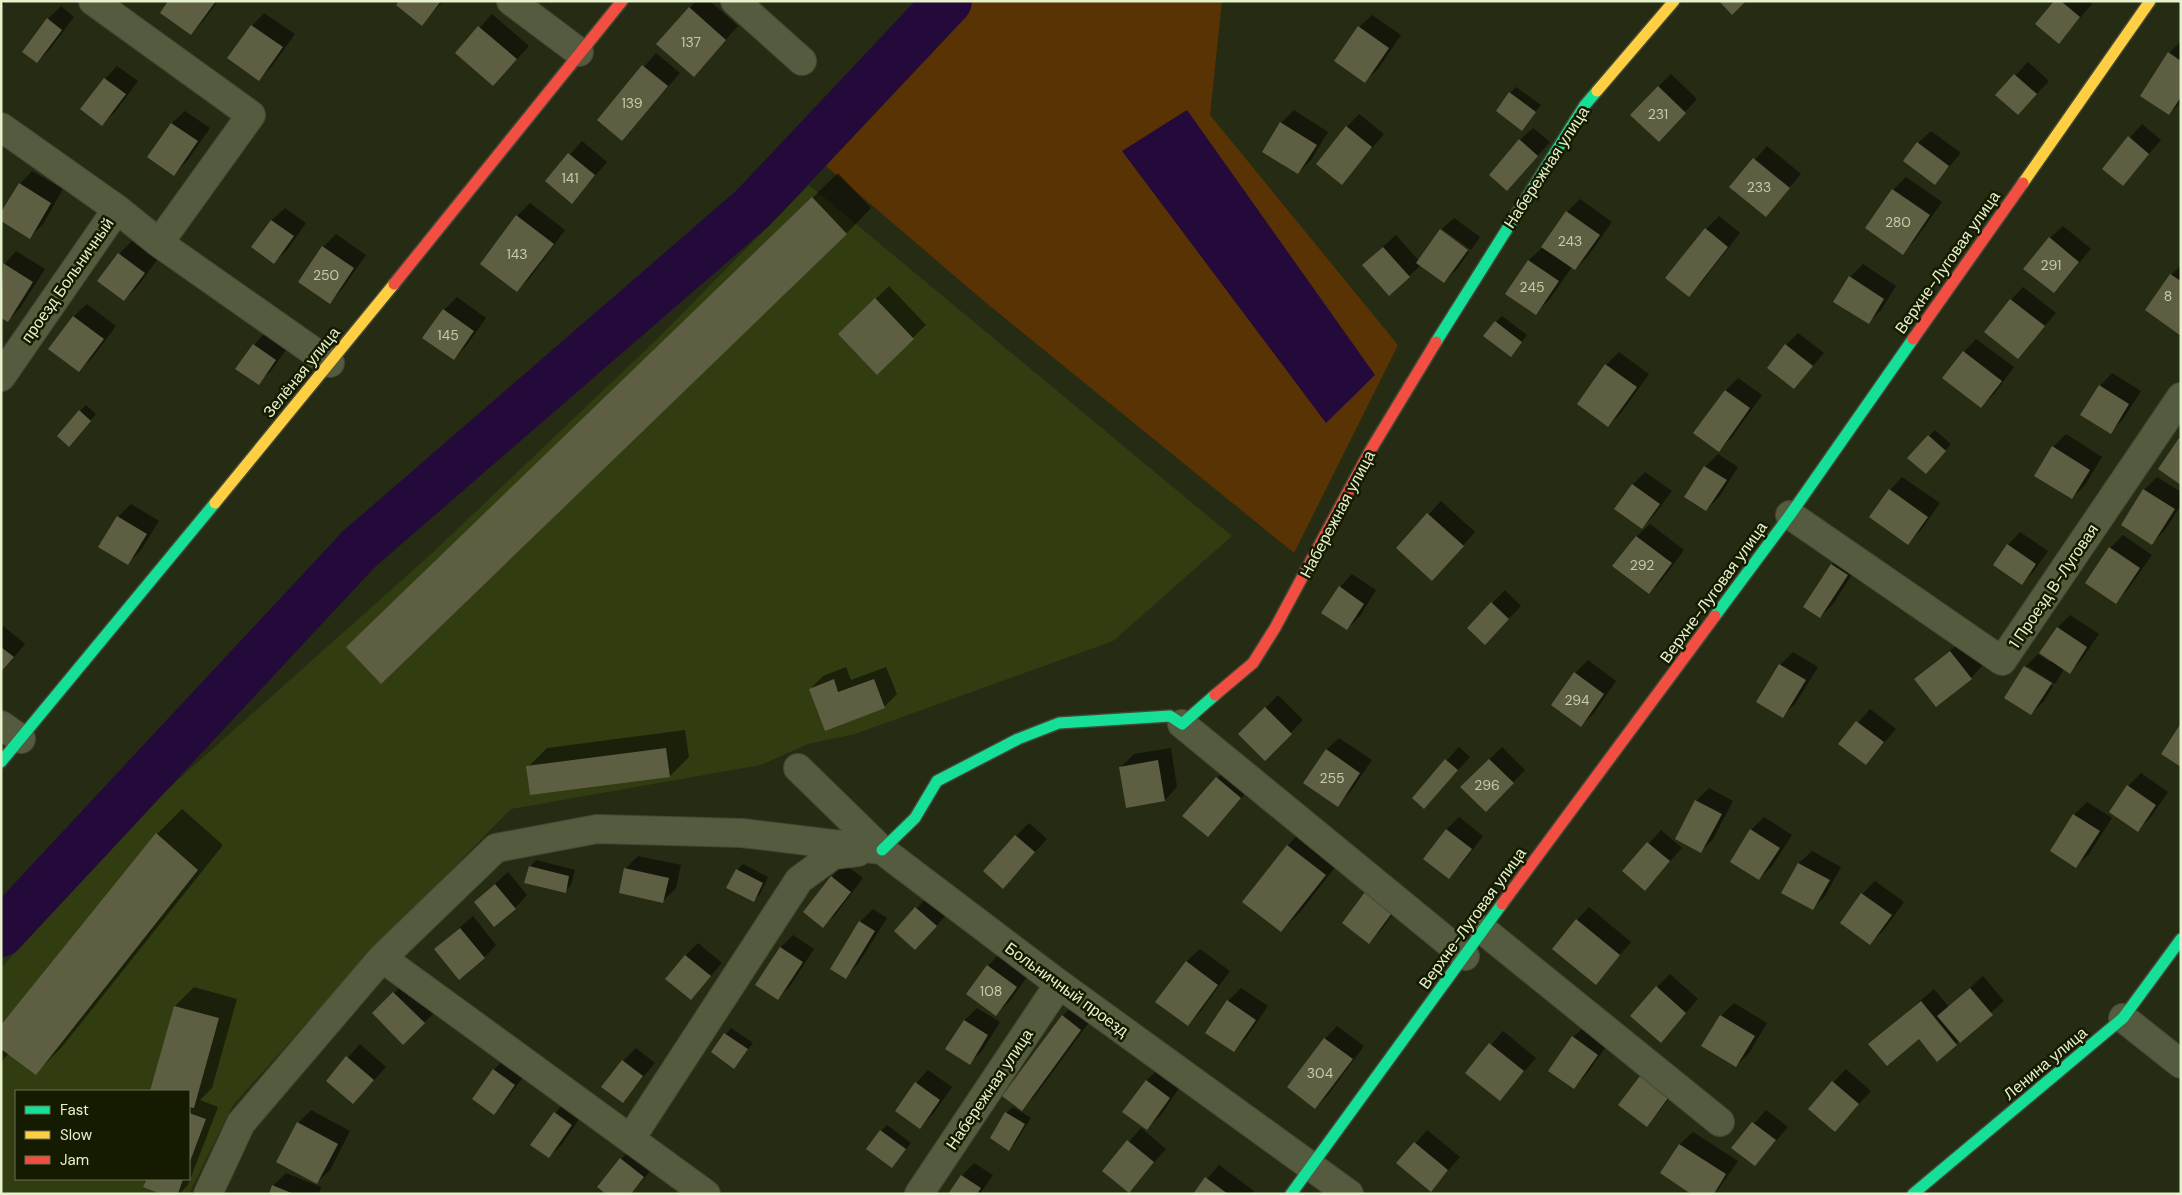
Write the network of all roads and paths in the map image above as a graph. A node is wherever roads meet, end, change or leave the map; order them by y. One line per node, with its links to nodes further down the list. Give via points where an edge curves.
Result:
1 (93, 1): 11 (street, via 251,115)
2 (512, 1): 7 (street)
3 (622, 1): 7 (street, Зелёная улица)
4 (735, 1): 8 (street)
5 (1674, 1): 16 (street, Набережная улица, via 1585,105 1490,254 1370,451 1275,628 1252,663)
6 (2150, 1): 15 (street, Верхне-Луговая улица)
7 (580, 52): 12 (street, Зелёная улица)
8 (802, 61)
9 (1, 127): 10 (street)
10 (117, 209): 11 (street); 13 (street, проезд Больничный)
11 (159, 243): 12 (street)
12 (330, 363): 17 (street, Зелёная улица)
13 (1, 376)
14 (2181, 397): 15 (street, 1 Проезд В-Луговая, via 2002,661)
15 (1790, 514): 21 (street, Верхне-Луговая улица)
16 (1182, 724): 20 (street, via 1170,716 1059,722 937,781 915,818); 23 (street)
17 (11, 732): 18 (street, Зелёная улица)
18 (1, 762)
19 (798, 768): 20 (street, Больничный проезд)
20 (882, 850): 24 (street, via 742,833 597,829 496,848); 25 (street, Больничный проезд); 29 (street, via 833,855 798,880)
21 (1483, 930): 23 (street, Верхне-Луговая улица); 28 (street)
22 (2181, 940): 26 (street, Ленина улица)
23 (1465, 956): 30 (street, Верхне-Луговая улица)
24 (382, 958): 29 (street); 31 (street, via 242,1123)
25 (1059, 984): 30 (street, Больничный проезд); 33 (street, Набережная улица)
26 (2123, 1018): 27 (street); 36 (street, Ленина улица)
27 (2181, 1064)
28 (1720, 1122)
29 (631, 1138): 32 (street)
30 (1311, 1165): 34 (street, Верхне-Луговая улица); 35 (street, Больничный проезд)
31 (208, 1194)
32 (706, 1194)
33 (919, 1194)
34 (1291, 1194)
35 (1349, 1194)
36 (1912, 1194)

